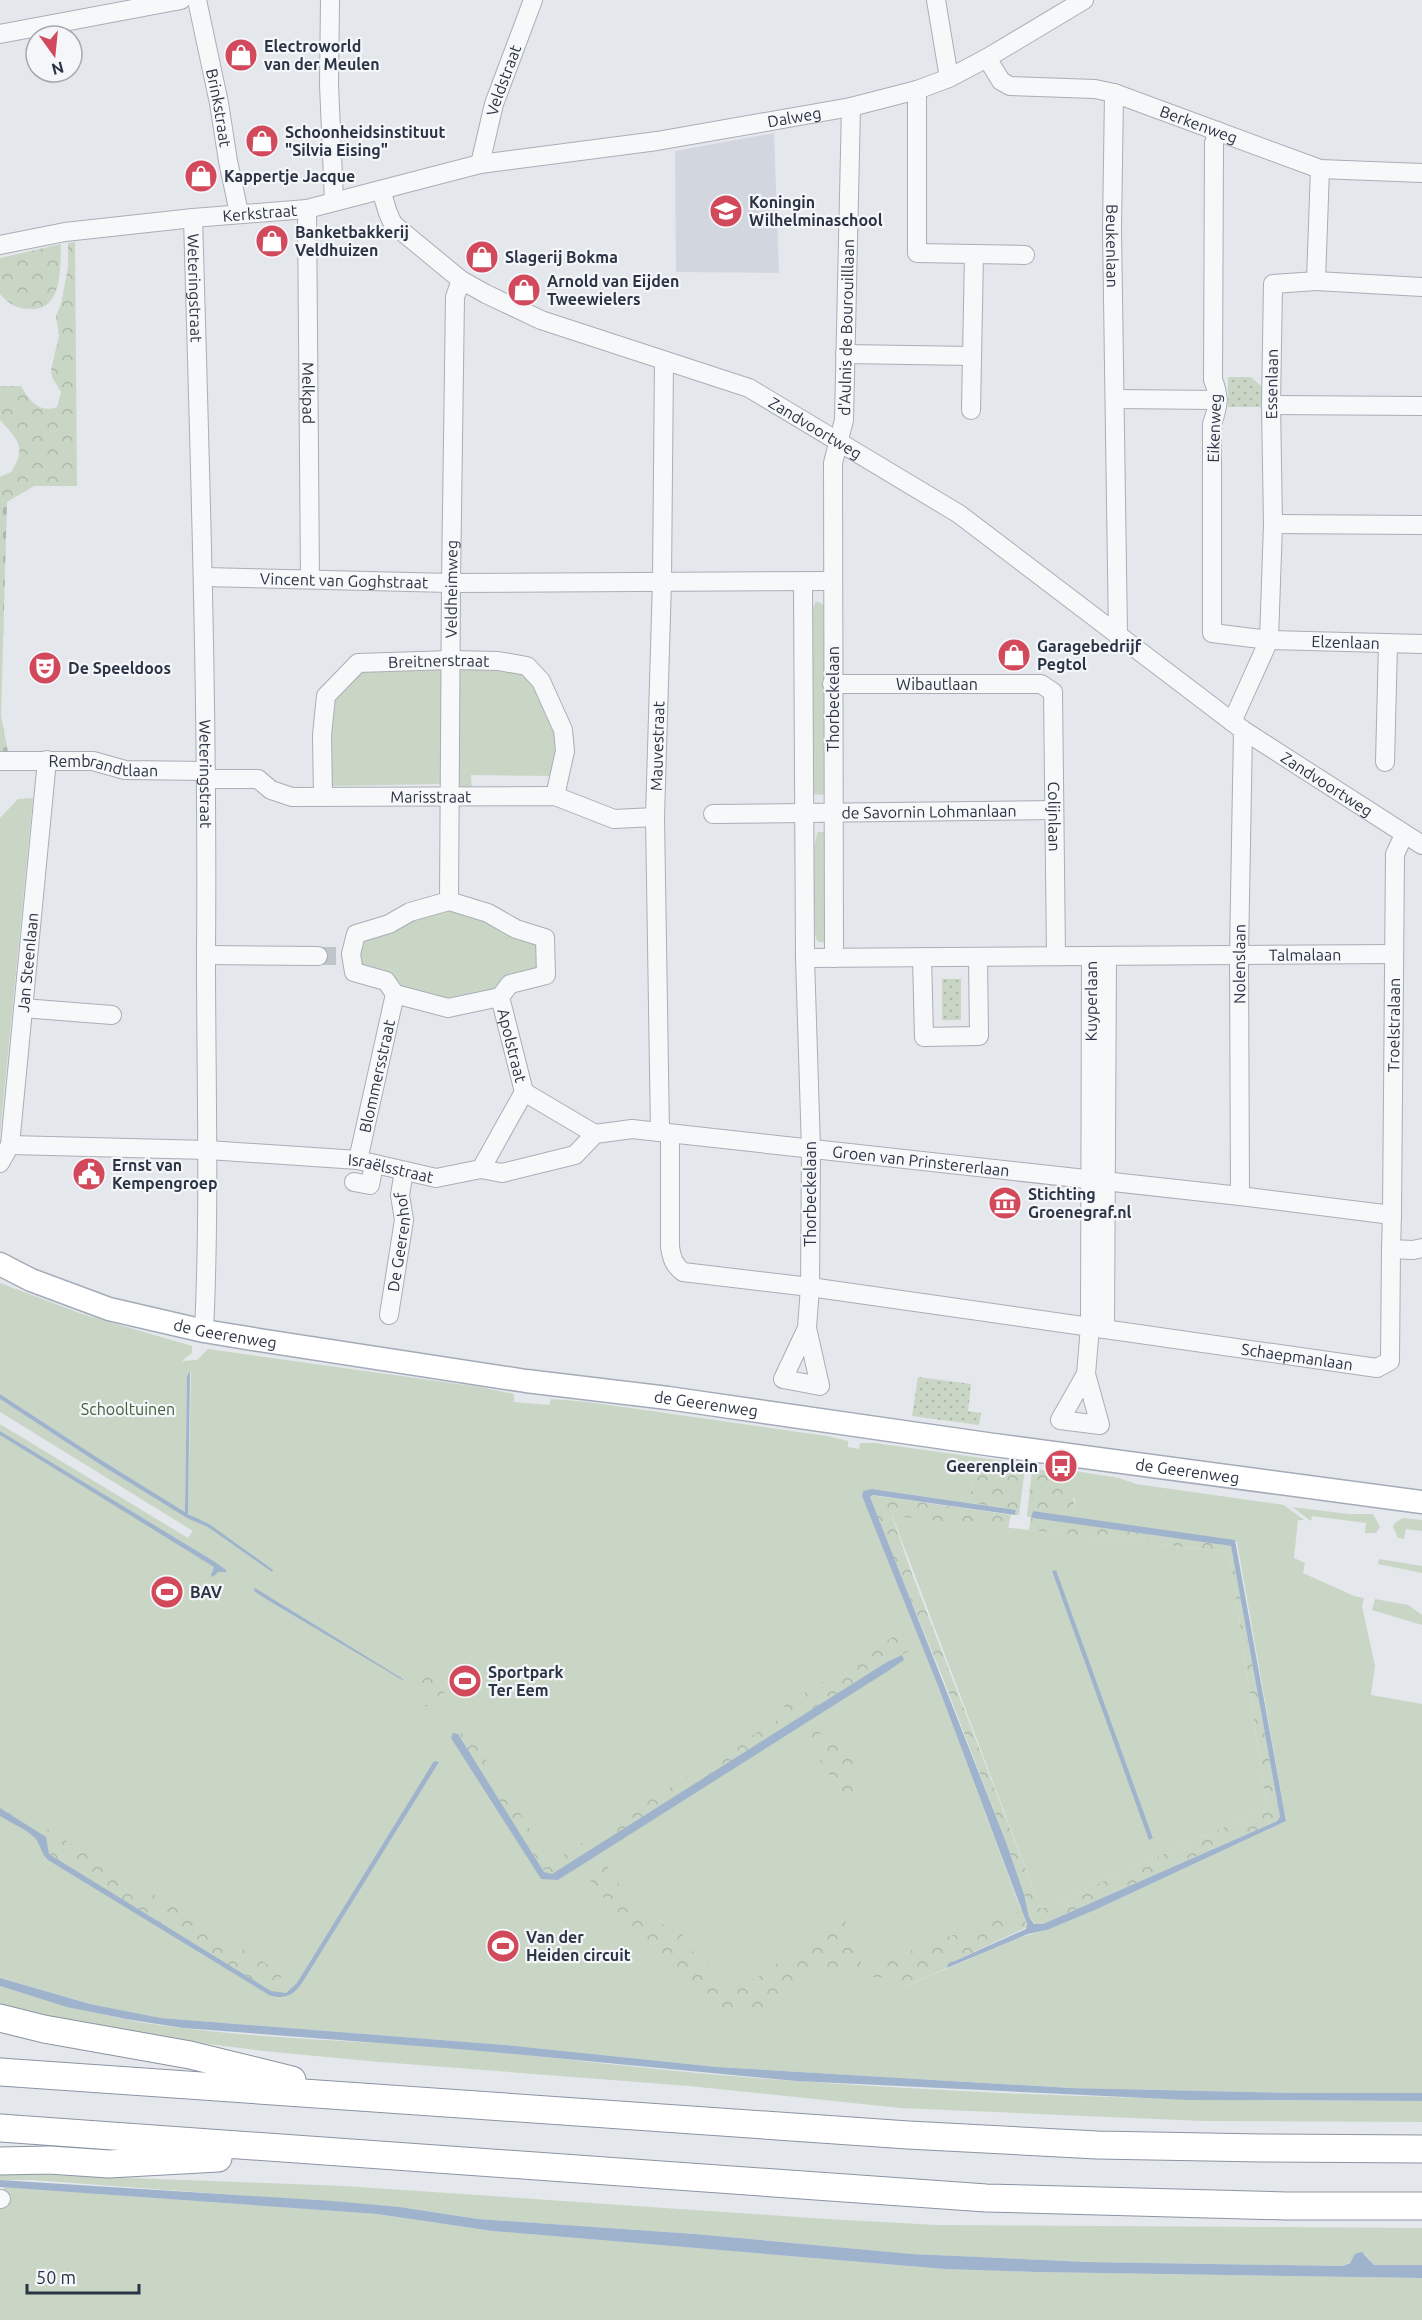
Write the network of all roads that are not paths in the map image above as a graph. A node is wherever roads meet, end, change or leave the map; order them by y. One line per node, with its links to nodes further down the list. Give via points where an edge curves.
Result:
1 (181, 0): 7 (street)
2 (197, 0): 20 (street, Brinkstraat)
3 (330, 0): 18 (street)
4 (533, 0): 14 (street, Veldstraat, via 494,105)
5 (936, 0): 9 (street)
6 (1084, 0): 8 (street, Dalweg)
7 (0, 34)
8 (987, 58): 9 (street, Dalweg); 11 (street, Berkenweg, via 1001,81 1010,86)
9 (949, 78): 10 (street, Dalweg)
10 (917, 90): 12 (street, Dalweg); 23 (street, via 917,253)
11 (1114, 93): 13 (street, Berkenweg); 31 (street, Beukenlaan)
12 (851, 107): 14 (street, Dalweg, via 657,141); 28 (street, d'Aulnis de Bourouilllaan)
13 (1218, 131): 15 (street, Berkenweg); 32 (street, Eikenweg, via 1214,143 1213,356)
14 (480, 164): 17 (street, Kerkstraat)
15 (1320, 169): 16 (street, Berkenweg); 26 (street)
16 (1422, 173)
17 (381, 190): 18 (street, Kerkstraat); 25 (street, Zandvoortweg, via 393,224)
18 (334, 201): 19 (street, Kerkstraat)
19 (308, 209): 20 (street, Kerkstraat); 40 (street, Melkpad)
20 (240, 213): 21 (street, Kerkstraat)
21 (193, 218): 22 (street, Kerkstraat, via 65,232); 39 (street, Weteringstraat)
22 (0, 245)
23 (974, 254): 24 (street); 29 (street)
24 (1025, 255)
25 (461, 279): 30 (street, Zandvoortweg, via 541,320); 44 (street, Veldheimweg, via 455,297)
26 (1317, 281): 27 (street); 33 (street, Essenlaan, via 1273,284)
27 (1422, 287)
28 (845, 354): 29 (street); 36 (street, d'Aulnis de Bourouilllaan, via 844,420)
29 (972, 356): 35 (street)
30 (664, 361): 36 (street, Zandvoortweg, via 748,388); 41 (street, Mauvestraat)
31 (1115, 399): 32 (street); 45 (street, Beukenlaan)
32 (1218, 400): 46 (street, Eikenweg, via 1212,424 1212,633)
33 (1271, 405): 34 (street); 37 (street, Essenlaan)
34 (1422, 406)
35 (971, 410)
36 (838, 441): 43 (street, Thorbeckelaan, via 833,463); 45 (street, Zandvoortweg, via 959,514)
37 (1273, 524): 38 (street); 46 (street, Essenlaan)
38 (1422, 525)
39 (204, 577): 40 (street, Vincent van Goghstraat); 56 (street, Weteringstraat)
40 (310, 579): 44 (street, Vincent van Goghstraat)
41 (662, 581): 42 (street, Vincent van Goghstraat); 44 (street, Vincent van Goghstraat); 64 (street, Mauvestraat)
42 (803, 581): 43 (street, Vincent van Goghstraat); 61 (street, Thorbeckelaan)
43 (832, 581): 50 (street, Thorbeckelaan)
44 (451, 584): 49 (street, Veldheimweg)
45 (1118, 636): 52 (street, Zandvoortweg)
46 (1269, 640): 47 (street, Elzenlaan); 52 (street)
47 (1388, 644): 48 (street, Elzenlaan); 55 (street)
48 (1422, 644)
49 (451, 660): 57 (street, Breitnerstraat, via 527,666 541,681 563,730 565,751); 58 (street, Breitnerstraat, via 358,663 326,696); 59 (street, Veldheimweg)
50 (832, 684): 51 (street, Wibautlaan); 62 (street, Thorbeckelaan)
51 (1041, 684): 60 (street, Colijnlaan, via 1053,692)
52 (1238, 726): 65 (street, Zandvoortweg); 68 (street, Nolenslaan)
53 (47, 760): 54 (street, Rembrandtlaan); 56 (street, Rembrandtlaan, via 93,761 125,770); 80 (street, Jan Steenlaan)
54 (0, 761)
55 (1385, 762)
56 (206, 775): 58 (street, Marisstraat, via 258,779 271,790 292,797); 70 (street, Weteringstraat)
57 (555, 796): 59 (street, Marisstraat); 64 (street, Marisstraat, via 614,819)
58 (323, 797): 59 (street, Marisstraat)
59 (450, 797): 67 (street, Veldheimweg)
60 (1054, 810): 62 (street, de Savornin Lohmanlaan); 72 (street, Colijnlaan)
61 (804, 813): 62 (street, de Savornin Lohmanlaan); 63 (street); 76 (street, Thorbeckelaan)
62 (833, 813): 77 (street, Thorbeckelaan)
63 (713, 814)
64 (655, 817): 83 (street, Mauvestraat)
65 (1404, 835): 66 (street, Zandvoortweg); 69 (street, Troelstralaan, via 1395,854)
66 (1422, 845)
67 (449, 901): 71 (street, via 356,934); 79 (street, via 545,938 546,975 510,984)
68 (1239, 954): 69 (street, Talmalaan); 73 (street, Talmalaan); 94 (street, Nolenslaan)
69 (1394, 954): 95 (street, Troelstralaan)
70 (206, 955): 71 (street); 87 (street, Weteringstraat)
71 (335, 955): 78 (street, via 354,972 386,981)
72 (1056, 956): 73 (street, Talmalaan); 75 (street, Talmalaan)
73 (1099, 956): 92 (street, Kuyperlaan)
74 (922, 957): 75 (street, Talmalaan); 75 (street, via 924,1037 979,1036); 77 (street, Talmalaan)
75 (978, 957)
76 (805, 958): 77 (street, Talmalaan); 86 (street, Thorbeckelaan)
77 (834, 958)
78 (395, 994): 79 (street, via 448,1008); 88 (street, Blommersstraat)
79 (500, 997): 82 (street, Apolstraat)
80 (23, 1008): 81 (street); 85 (street, Jan Steenlaan)
81 (111, 1015)
82 (524, 1092): 84 (street, Apolstraat); 90 (street, Apolstraat)
83 (665, 1132): 84 (street, via 632,1129); 86 (street, Groen van Prinstererlaan); 99 (street, Mauvestraat, via 671,1258)
84 (595, 1134): 90 (street, Israëlsstraat, via 575,1155 502,1173)
85 (10, 1145): 87 (street, Israëlsstraat); 89 (street, Jan Steenlaan)
86 (811, 1149): 92 (street, Groen van Prinstererlaan); 100 (street, Thorbeckelaan)
87 (208, 1150): 88 (street, Israëlsstraat); 104 (street, Weteringstraat)
88 (366, 1162): 91 (street, Israëlsstraat); 93 (street, De Geerenhof, via 362,1183)
89 (0, 1163)
90 (481, 1169): 91 (street, Israëlsstraat, via 436,1178)
91 (404, 1171): 101 (street, De Geerenhof, via 400,1195 404,1220)
92 (1099, 1182): 94 (street, Groen van Prinstererlaan); 103 (street, Kuyperlaan)
93 (392, 1189)
94 (1240, 1196): 95 (street, Groen van Prinstererlaan)
95 (1392, 1215): 97 (street)
96 (1422, 1248): 97 (street)
97 (1391, 1249): 103 (street, Schaepmanlaan, via 1390,1361 1377,1368)
98 (0, 1264): 104 (main road, de Geerenweg, via 109,1309)
99 (683, 1272): 100 (street, Schaepmanlaan)
100 (810, 1287): 102 (street); 103 (street, Schaepmanlaan)
101 (389, 1315)
102 (807, 1328)
103 (1098, 1328): 105 (street)
104 (204, 1331): 106 (main road, de Geerenweg, via 526,1380)
105 (1086, 1374)
106 (1422, 1502)
107 (0, 2018): 109 (highway, via 190,2055)
108 (0, 2072): 109 (highway)
109 (366, 2098): 111 (highway, via 1097,2145)
110 (0, 2128): 112 (highway)
111 (1422, 2149)
112 (339, 2152): 113 (highway, via 109,2164); 114 (highway, via 986,2198)
113 (0, 2161)
114 (1422, 2206)

